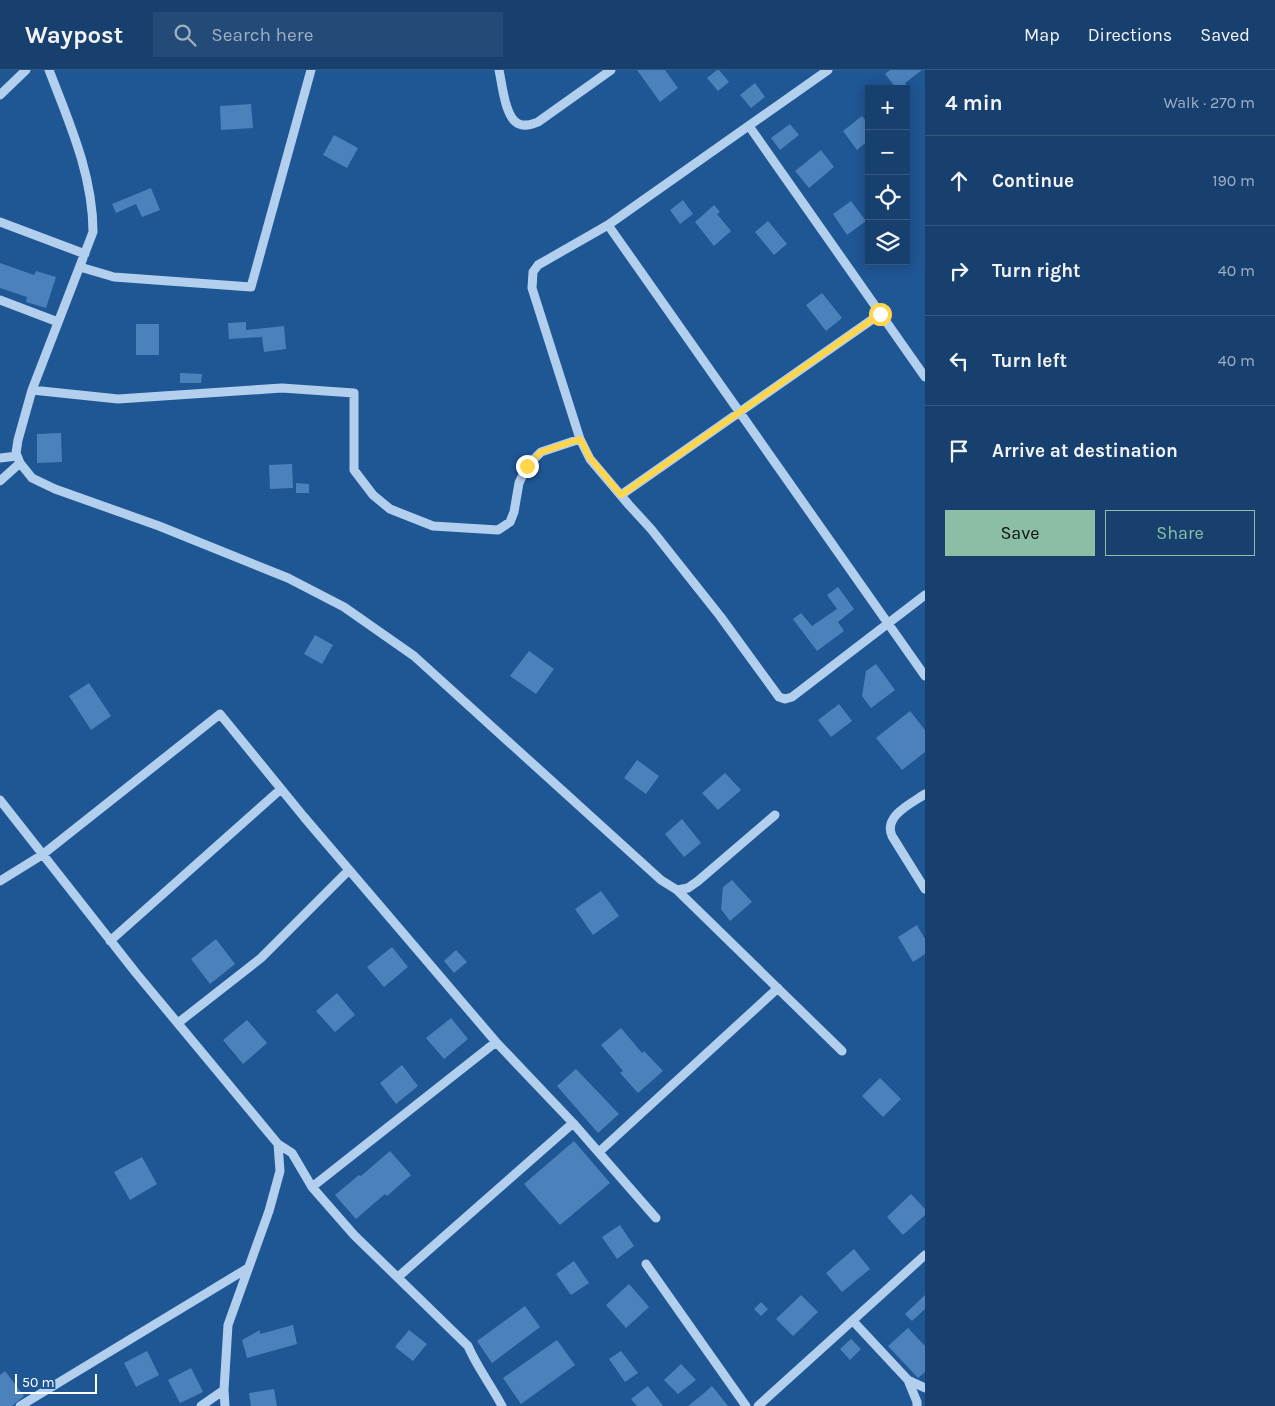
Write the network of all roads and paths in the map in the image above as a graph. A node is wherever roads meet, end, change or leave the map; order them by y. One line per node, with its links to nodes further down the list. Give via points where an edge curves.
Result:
1 (26, 70): 7 (street)
2 (49, 70): 11 (street, via 85,171 93,208 93,232)
3 (311, 70): 12 (street, via 251,288 114,277)
4 (499, 70): 5 (street, via 508,113 520,125 538,122)
5 (611, 70)
6 (828, 70): 8 (street)
7 (0, 95)
8 (749, 126): 10 (street); 14 (street)
9 (0, 222): 11 (street)
10 (608, 225): 18 (street); 19 (street, via 538,265 532,279 532,288)
11 (85, 254): 12 (street)
12 (80, 267): 15 (street)
13 (0, 300): 15 (street)
14 (880, 314): 16 (street); 18 (street)
15 (58, 322): 17 (street)
16 (925, 377)
17 (32, 390): 19 (street, via 118,399 282,388 354,393 354,470 373,495 390,509 433,526 498,530 504,527 514,512 519,483 527,466 541,452); 21 (street, via 18,440 16,453)
18 (740, 412): 23 (street); 25 (street)
19 (580, 439): 23 (street, via 590,458)
20 (0, 458): 21 (street)
21 (19, 459): 22 (street); 35 (street, via 32,478 55,489 159,526 288,578 344,607 414,656 661,880)
22 (0, 481)
23 (621, 495): 25 (street, via 782,698 792,697)
24 (925, 595): 25 (street)
25 (888, 624): 26 (street)
26 (925, 676)
27 (281, 789): 31 (street, via 220,714); 32 (street); 36 (street)
28 (925, 794): 34 (street, via 893,818 890,829)
29 (0, 800): 31 (street)
30 (775, 815): 35 (street, via 698,881)
31 (42, 855): 33 (street); 36 (street)
32 (349, 870): 38 (street, via 261,958); 39 (street)
33 (0, 881)
34 (925, 889)
35 (677, 890): 37 (street)
36 (110, 941): 38 (street)
37 (778, 988): 40 (street); 43 (street)
38 (178, 1023): 42 (street)
39 (496, 1042): 41 (street); 44 (street)
40 (842, 1051)
41 (573, 1123): 43 (street); 49 (street)
42 (278, 1144): 44 (street, via 292,1154); 48 (street, via 280,1171)
43 (599, 1152): 45 (street)
44 (312, 1187): 49 (street, via 354,1235)
45 (656, 1218)
46 (925, 1256): 50 (street)
47 (646, 1264): 58 (street)
48 (248, 1268): 53 (street, via 228,1325); 54 (street)
49 (398, 1277): 57 (street, via 468,1346)
50 (853, 1321): 51 (street); 59 (street)
51 (908, 1380): 52 (street); 60 (street)
52 (925, 1388)
53 (224, 1390): 55 (street); 56 (street)
54 (20, 1406)
55 (201, 1406)
56 (225, 1406)
57 (502, 1406)
58 (746, 1406)
59 (758, 1406)
60 (917, 1406)

